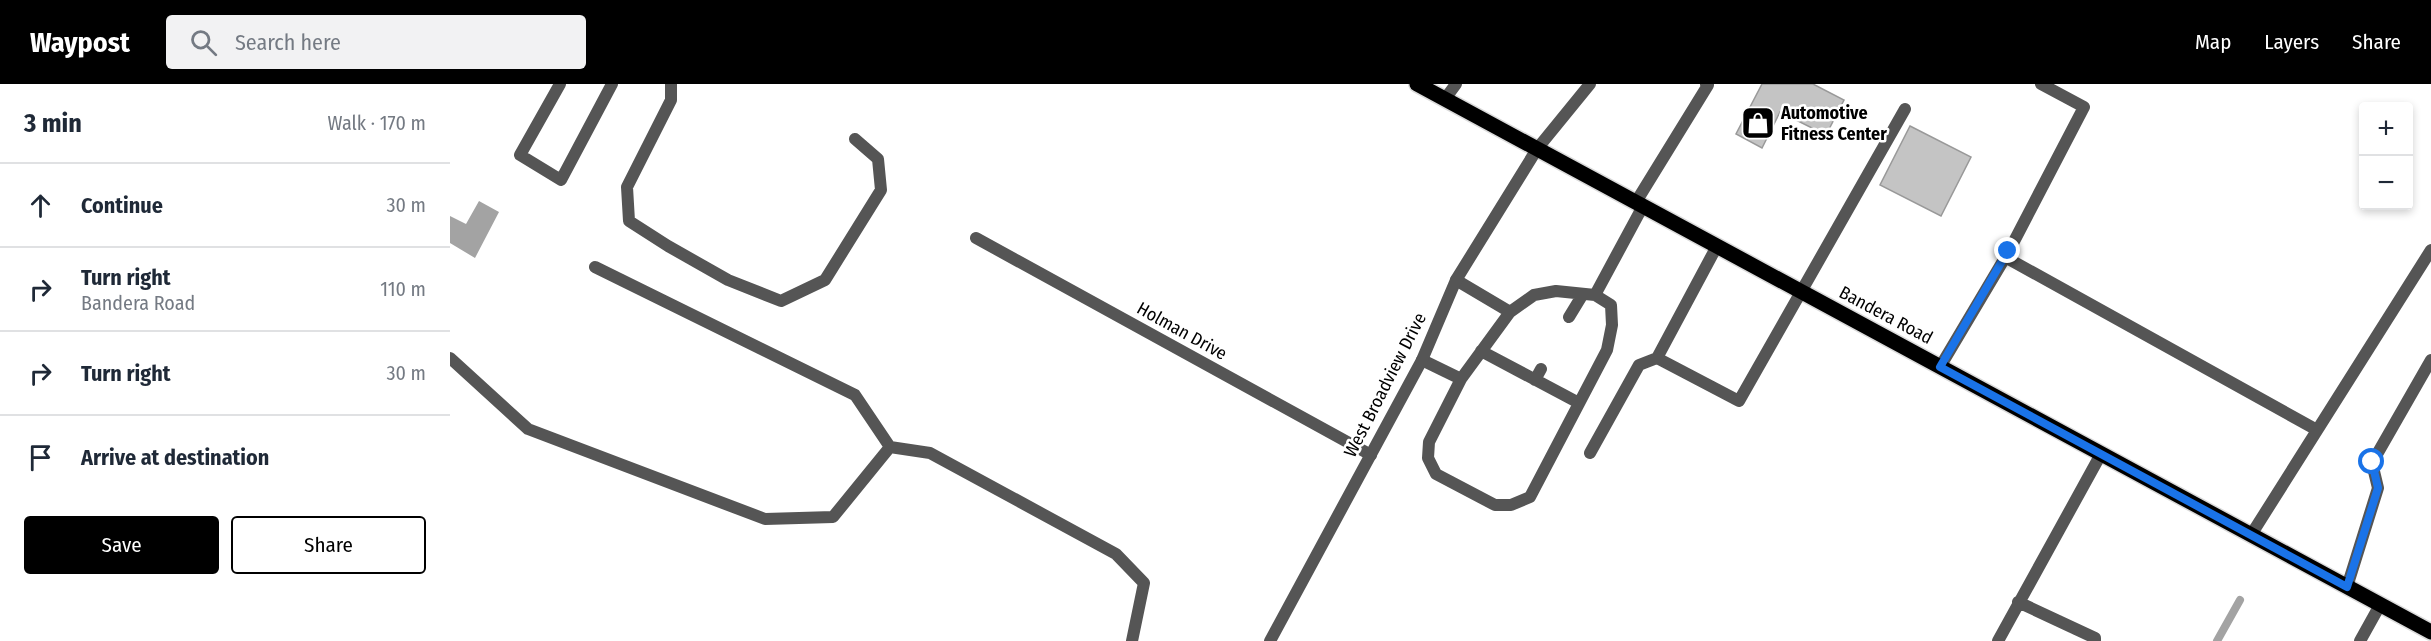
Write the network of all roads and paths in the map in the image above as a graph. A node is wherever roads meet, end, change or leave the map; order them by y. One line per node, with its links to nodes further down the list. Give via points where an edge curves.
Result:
1 (560, 84): 2 (street, via 520,155 561,180)
2 (612, 84)
3 (671, 84): 11 (street, via 671,100 627,187 629,221 728,280 781,302 825,280 881,190 878,159)
4 (1417, 84): 9 (main road, Bandera Road)
5 (1456, 84): 9 (street)
6 (1590, 84): 12 (street, West Broadview Drive)
7 (1706, 84): 13 (street)
8 (2041, 84): 17 (street, via 2084,107)
9 (1445, 99): 12 (main road, Bandera Road)
10 (1905, 109): 20 (street)
11 (855, 140)
12 (1537, 149): 13 (main road, Bandera Road); 19 (street, West Broadview Drive)
13 (1640, 204): 15 (main road, Bandera Road); 21 (street)
14 (976, 238): 36 (street, Holman Drive)
15 (1716, 246): 20 (main road, Bandera Road); 26 (street)
16 (2431, 250): 32 (street)
17 (2005, 257): 29 (street); 32 (street)
18 (595, 267): 33 (street, via 855,396)
19 (1456, 280): 22 (street); 27 (street, West Broadview Drive)
20 (1802, 292): 26 (street, via 1738,401); 29 (main road, Bandera Road)
21 (1589, 294): 22 (street, via 1556,291 1534,295); 23 (street); 31 (street, via 1611,305 1612,325 1607,350)
22 (1510, 312): 24 (street)
23 (1569, 317)
24 (1481, 351): 30 (street); 31 (street, via 1538,374)
25 (450, 358): 33 (street, via 528,429 765,519 833,517)
26 (1657, 358): 34 (street, via 1639,365)
27 (1422, 360): 30 (street); 36 (street, West Broadview Drive)
28 (2431, 360): 38 (street, via 2372,462 2378,488)
29 (1940, 367): 35 (main road, Bandera Road)
30 (1461, 379): 31 (street, via 1429,442 1428,458 1436,474 1495,505 1511,505 1530,496)
31 (1579, 403)
32 (2317, 430): 37 (street)
33 (890, 447): 42 (street, via 930,453 1116,554 1144,583)
34 (1590, 453)
35 (2101, 454): 37 (main road, Bandera Road); 39 (street)
36 (1371, 455): 43 (street, West Broadview Drive)
37 (2251, 535): 38 (main road, Bandera Road)
38 (2347, 587): 40 (main road, Bandera Road)
39 (2018, 602): 44 (street); 45 (street)
40 (2380, 605): 41 (main road, Bandera Road); 46 (street)
41 (2431, 632)
42 (1132, 641)
43 (1270, 641)
44 (1998, 641)
45 (2094, 641)
46 (2360, 641)

